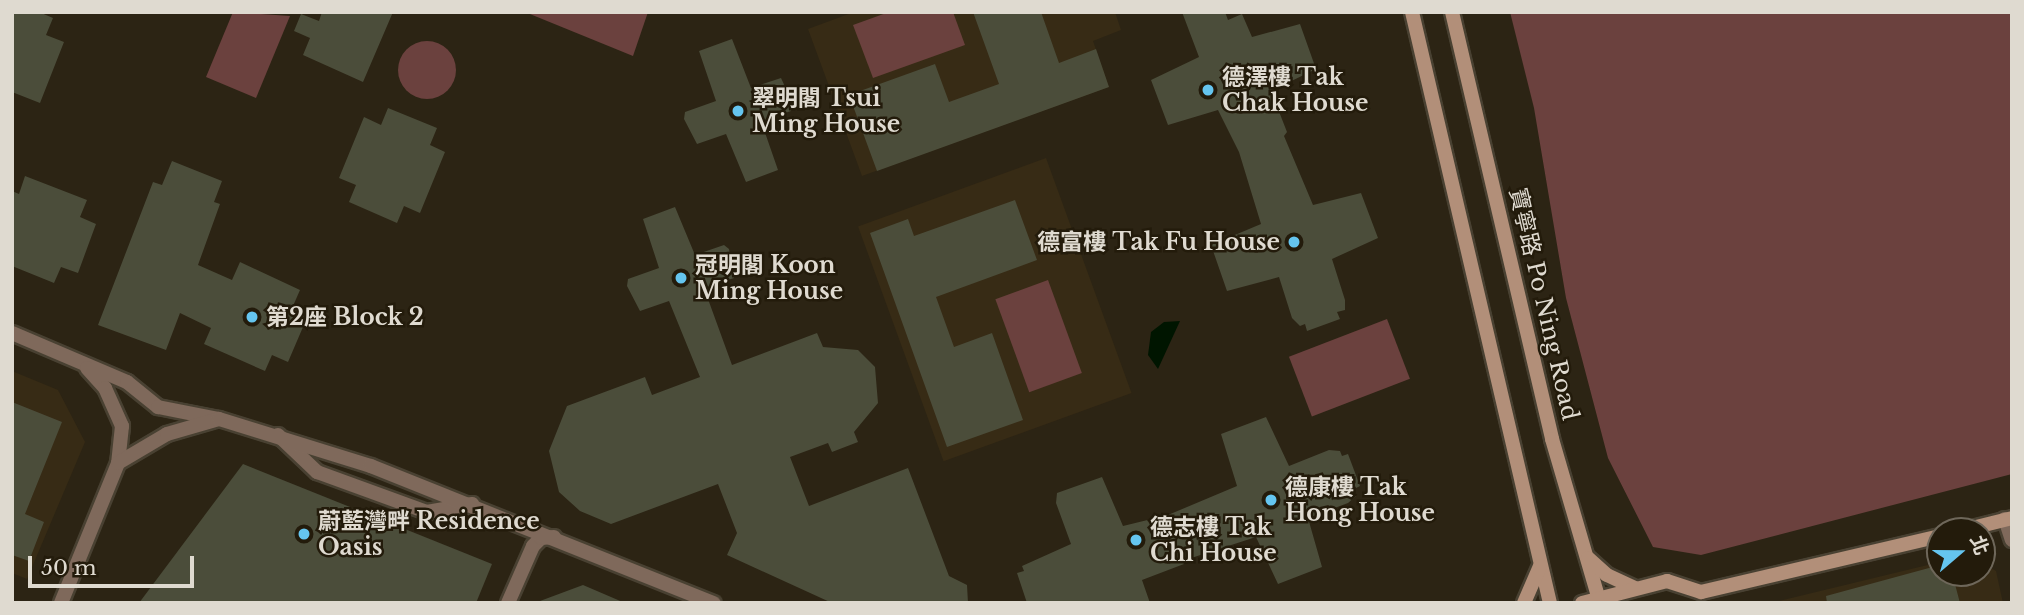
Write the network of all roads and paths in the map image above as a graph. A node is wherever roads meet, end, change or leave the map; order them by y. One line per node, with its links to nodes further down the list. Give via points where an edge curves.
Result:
1 (1412, 12): 14 (main road)
2 (1452, 12): 13 (main road, 寶寧路 Po Ning Road, via 1552,439)
3 (12, 333): 4 (street)
4 (81, 362): 5 (street, via 127,382 158,407); 7 (street, via 116,407 122,426)
5 (219, 419): 6 (street); 7 (street, via 167,434)
6 (277, 434): 8 (street); 8 (street, via 317,472 427,512)
7 (118, 463): 18 (street)
8 (472, 505): 10 (street)
9 (2009, 518): 12 (street)
10 (554, 537): 19 (street, via 541,538 533,547); 20 (street)
11 (1926, 539): 16 (main road)
12 (2012, 540)
13 (1587, 557): 15 (main road, via 1607,575); 17 (main road, 寶寧路 Po Ning Road)
14 (1540, 563): 21 (main road); 22 (main road)
15 (1635, 588): 16 (main road, via 1667,581); 17 (main road)
16 (1701, 592): 24 (main road)
17 (1599, 601): 23 (main road)
18 (61, 603)
19 (508, 603)
20 (714, 603)
21 (1524, 603)
22 (1550, 603)
23 (1582, 603)
24 (1689, 603)

